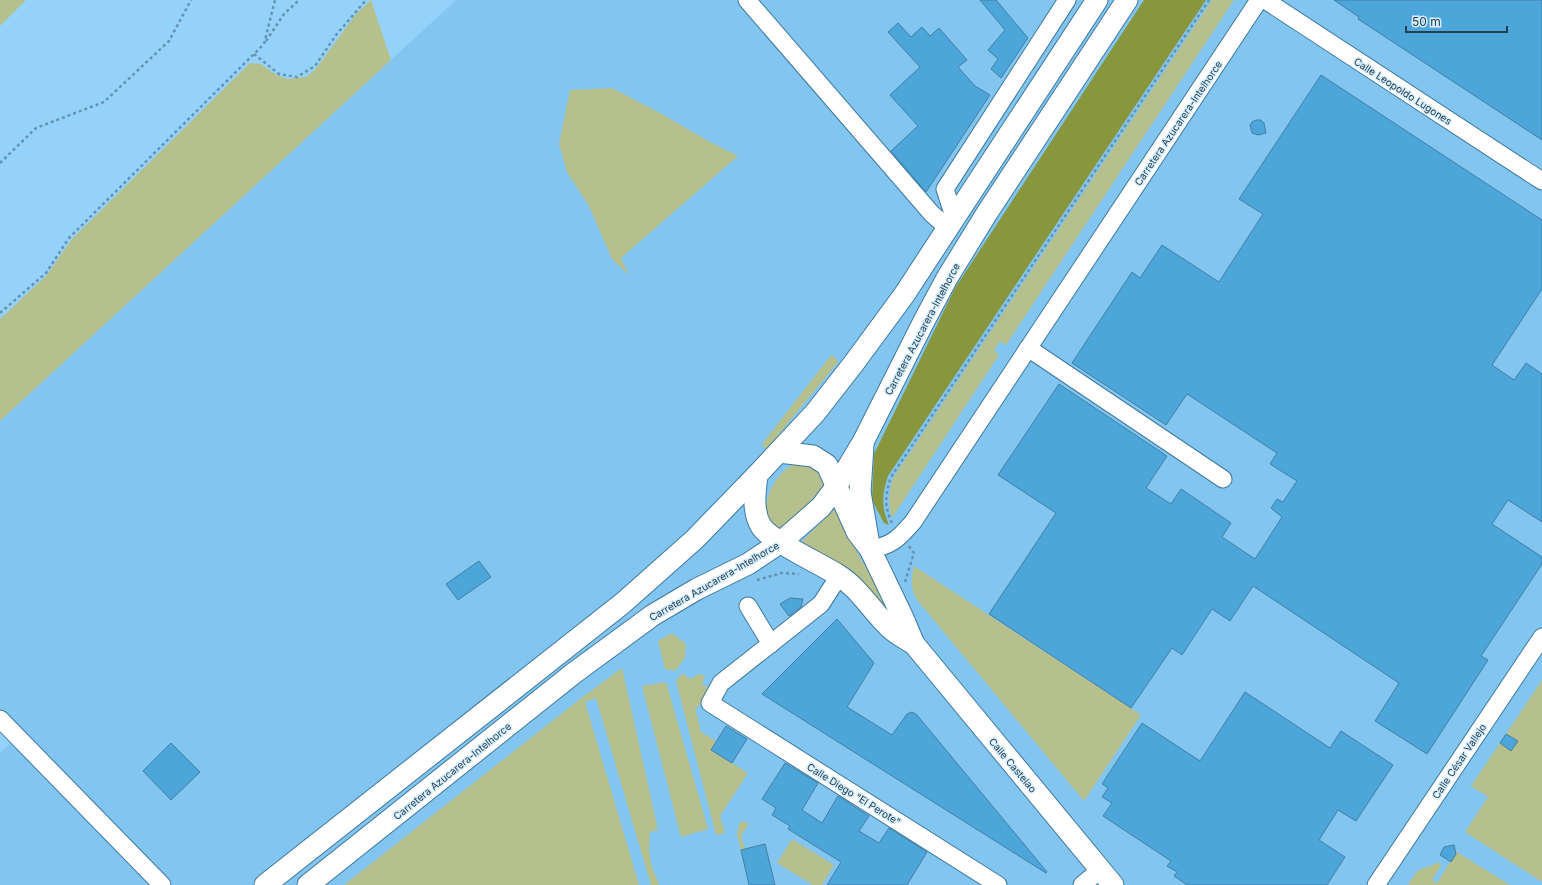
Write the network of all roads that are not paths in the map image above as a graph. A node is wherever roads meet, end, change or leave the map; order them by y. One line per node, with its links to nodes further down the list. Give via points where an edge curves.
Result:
1 (747, 0): 8 (street, via 932,214)
2 (1067, 0): 8 (street, via 945,188)
3 (1097, 0): 8 (main road)
4 (1127, 0): 10 (main road, Carretera Azucarera-Intelhorce, via 991,206 947,278)
5 (1259, 0): 9 (street, Carretera Azucarera-Intelhorce)
6 (1265, 0): 7 (street, Calle Leopoldo Lugones)
7 (1542, 181)
8 (950, 222): 11 (main road, via 904,294 854,363 815,413)
9 (1028, 348): 13 (street); 16 (street, Carretera Azucarera-Intelhorce, via 913,522 896,541)
10 (863, 442): 14 (main road, Carretera Azucarera-Intelhorce); 16 (main road, via 860,492)
11 (779, 452): 12 (main road); 14 (main road, via 813,456 827,466)
12 (757, 475): 15 (main road, via 756,514 761,527); 27 (main road, via 694,539 623,603)
13 (1223, 478)
14 (836, 487): 15 (main road, Carretera Azucarera-Intelhorce, via 821,507); 16 (main road, Calle Castelao, via 857,532)
15 (781, 542): 17 (main road, Calle Castelao); 18 (main road, Carretera Azucarera-Intelhorce)
16 (870, 549): 23 (main road, Calle Castelao)
17 (814, 561): 18 (main road, via 777,560); 19 (main road, Calle Castelao)
18 (748, 564): 28 (main road, Carretera Azucarera-Intelhorce, via 697,589 653,615 574,673)
19 (840, 576): 22 (street, via 821,604); 23 (main road, Calle Castelao, via 863,596 890,629)
20 (748, 606): 22 (street)
21 (1542, 637): 31 (street, Calle César Vallejo)
22 (772, 644): 29 (street, Calle Diego "El Perote", via 721,683 710,703)
23 (914, 644): 25 (main road, Calle Castelao)
24 (0, 718): 26 (street)
25 (1107, 878): 30 (street)
26 (162, 885)
27 (264, 885)
28 (308, 885)
29 (998, 885)
30 (1082, 885)
31 (1376, 885)

